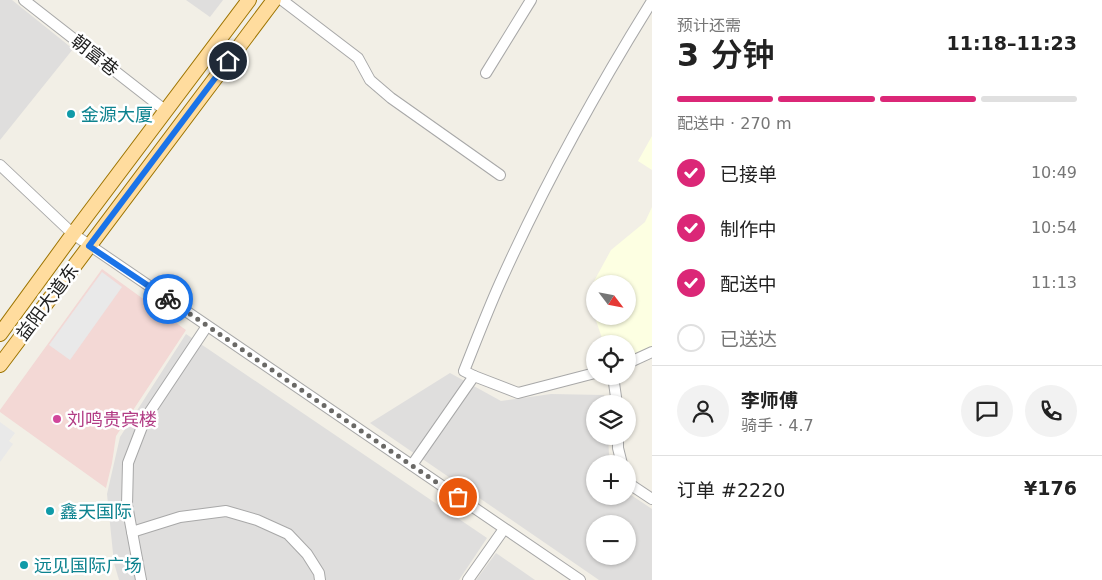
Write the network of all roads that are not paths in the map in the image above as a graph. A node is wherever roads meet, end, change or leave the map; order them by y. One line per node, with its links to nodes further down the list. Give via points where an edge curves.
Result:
1 (24, 0): 8 (street, 朝富巷)
2 (249, 0): 8 (main road)
3 (274, 0): 12 (main road, 益阳大道东)
4 (282, 0): 10 (street, via 358,58 370,80 391,98)
5 (531, 0): 7 (street)
6 (652, 0): 19 (street, via 556,169 522,236 464,371)
7 (486, 73)
8 (166, 111): 11 (main road)
9 (0, 166): 11 (street)
10 (500, 175)
11 (73, 234): 12 (street); 14 (main road)
12 (89, 246): 13 (street); 17 (main road, 益阳大道东)
13 (207, 326): 20 (street); 24 (street, via 145,419 128,463 127,505)
14 (0, 334)
15 (652, 352): 16 (street)
16 (636, 359)
17 (0, 365)
18 (586, 375): 19 (street, via 518,393)
19 (474, 376): 20 (street)
20 (412, 465): 23 (street)
21 (636, 488): 22 (street)
22 (652, 499)
23 (504, 528): 27 (street); 28 (street)
24 (132, 532): 25 (street); 26 (street, via 180,517 226,511 288,534 307,554)
25 (141, 580)
26 (320, 580)
27 (468, 580)
28 (580, 580)

